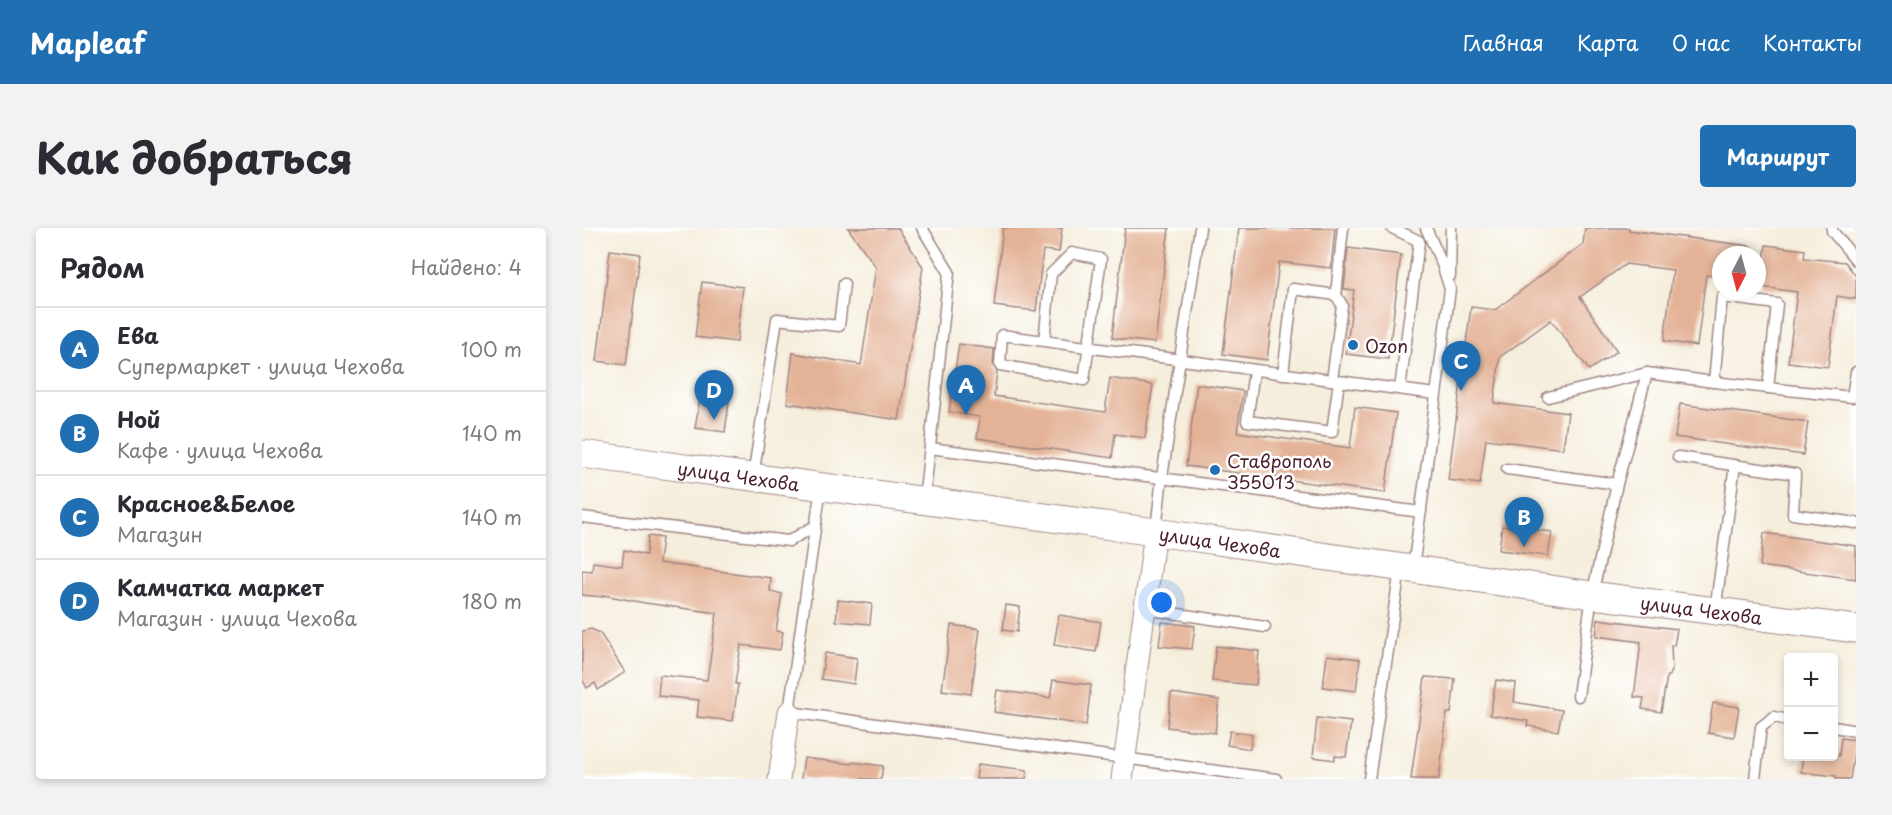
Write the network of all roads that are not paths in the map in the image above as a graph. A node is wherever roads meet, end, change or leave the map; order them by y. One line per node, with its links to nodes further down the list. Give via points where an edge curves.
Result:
1 (922, 228): 25 (lane, via 949,272)
2 (1200, 228): 14 (lane)
3 (1343, 228): 11 (lane)
4 (1392, 228): 22 (lane, via 1419,241)
5 (1426, 228): 10 (lane)
6 (1451, 228): 10 (lane)
7 (1832, 228): 8 (lane)
8 (1856, 260)
9 (844, 284): 30 (lane, via 839,326 777,319)
10 (1450, 288): 23 (lane)
11 (1336, 296): 18 (lane, via 1293,289); 19 (lane, via 1342,304)
12 (1044, 341): 13 (lane); 13 (lane, via 1002,335 1000,365 1084,380); 13 (lane, via 1051,274 1072,253 1101,259)
13 (1090, 348): 14 (lane)
14 (1180, 360): 15 (lane); 31 (lane)
15 (1254, 371): 18 (lane); 19 (lane, via 1247,421 1332,432)
16 (1856, 372): 21 (lane, via 1852,397)
17 (1647, 373): 20 (lane); 24 (lane); 32 (lane)
18 (1283, 374): 19 (lane)
19 (1336, 381): 22 (lane)
20 (1714, 382): 21 (lane); 21 (lane, via 1722,297 1777,304)
21 (1768, 388)
22 (1400, 389): 23 (lane)
23 (1435, 394): 35 (lane)
24 (1548, 397)
25 (930, 448): 31 (lane); 34 (lane)
26 (582, 454): 30 (street, улица Чехова)
27 (1678, 457): 28 (lane)
28 (1735, 465): 37 (lane, via 1795,474 1792,514); 43 (lane)
29 (1507, 469): 32 (lane)
30 (753, 477): 33 (street, улица Чехова)
31 (1162, 477): 35 (lane); 39 (lane)
32 (1617, 484): 41 (lane)
33 (821, 487): 34 (street, улица Чехова); 38 (lane)
34 (924, 502): 39 (street, улица Чехова)
35 (1420, 512): 40 (lane)
36 (582, 516): 38 (lane, via 789,541)
37 (1856, 523)
38 (815, 525): 47 (lane)
39 (1155, 532): 40 (street, улица Чехова); 42 (street)
40 (1407, 569): 41 (street, улица Чехова); 55 (lane)
41 (1592, 595): 43 (street, улица Чехова); 46 (lane)
42 (1145, 609): 44 (lane); 51 (street)
43 (1715, 611): 45 (street, улица Чехова)
44 (1264, 627)
45 (1856, 629)
46 (1578, 696)
47 (789, 712): 51 (lane); 52 (street)
48 (1784, 719): 56 (lane, via 1774,717 1761,727)
49 (1838, 728): 50 (lane)
50 (1856, 731)
51 (1125, 758): 53 (street); 54 (lane)
52 (779, 779)
53 (1122, 779)
54 (1276, 779)
55 (1369, 779)
56 (1755, 779)

